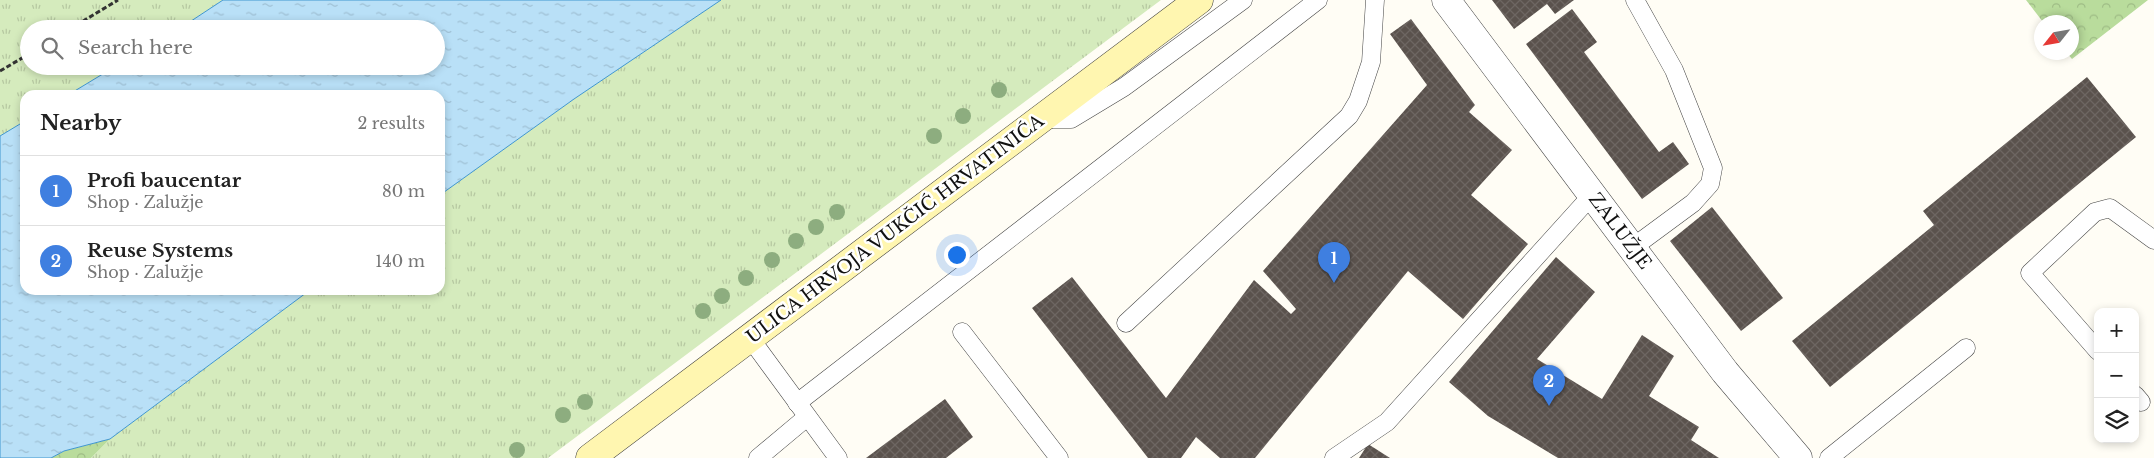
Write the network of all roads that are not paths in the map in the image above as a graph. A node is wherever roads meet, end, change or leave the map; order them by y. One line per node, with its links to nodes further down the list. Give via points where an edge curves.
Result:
1 (1199, 0): 7 (main road, ULICA HRVOJA VUKČIĆ HRVATINIĆA)
2 (1243, 0): 7 (lane, via 1124,87 1072,118)
3 (1318, 0): 16 (lane)
4 (1375, 0): 11 (lane, via 1371,62 1350,116)
5 (1446, 0): 8 (street, ZALUŽJE)
6 (1635, 0): 10 (lane, via 1674,70 1713,168 1710,184 1693,203)
7 (1040, 119): 13 (main road, ULICA HRVOJA VUKČIĆ HRVATINIĆA)
8 (1592, 195): 10 (street, ZALUŽJE); 22 (lane, via 1387,422)
9 (2154, 240): 14 (lane, via 2110,208 2095,212 2030,273)
10 (1632, 248): 23 (street, ZALUŽJE, via 1726,372)
11 (1126, 323)
12 (962, 332): 21 (lane)
13 (750, 338): 16 (lane); 18 (main road, ULICA HRVOJA VUKČIĆ HRVATINIĆA)
14 (2094, 346)
15 (1966, 348): 24 (lane)
16 (797, 403): 17 (lane)
17 (807, 417): 19 (lane); 20 (lane)
18 (590, 458)
19 (758, 458)
20 (838, 458)
21 (1059, 458)
22 (1334, 458)
23 (1798, 458)
24 (1829, 458)

